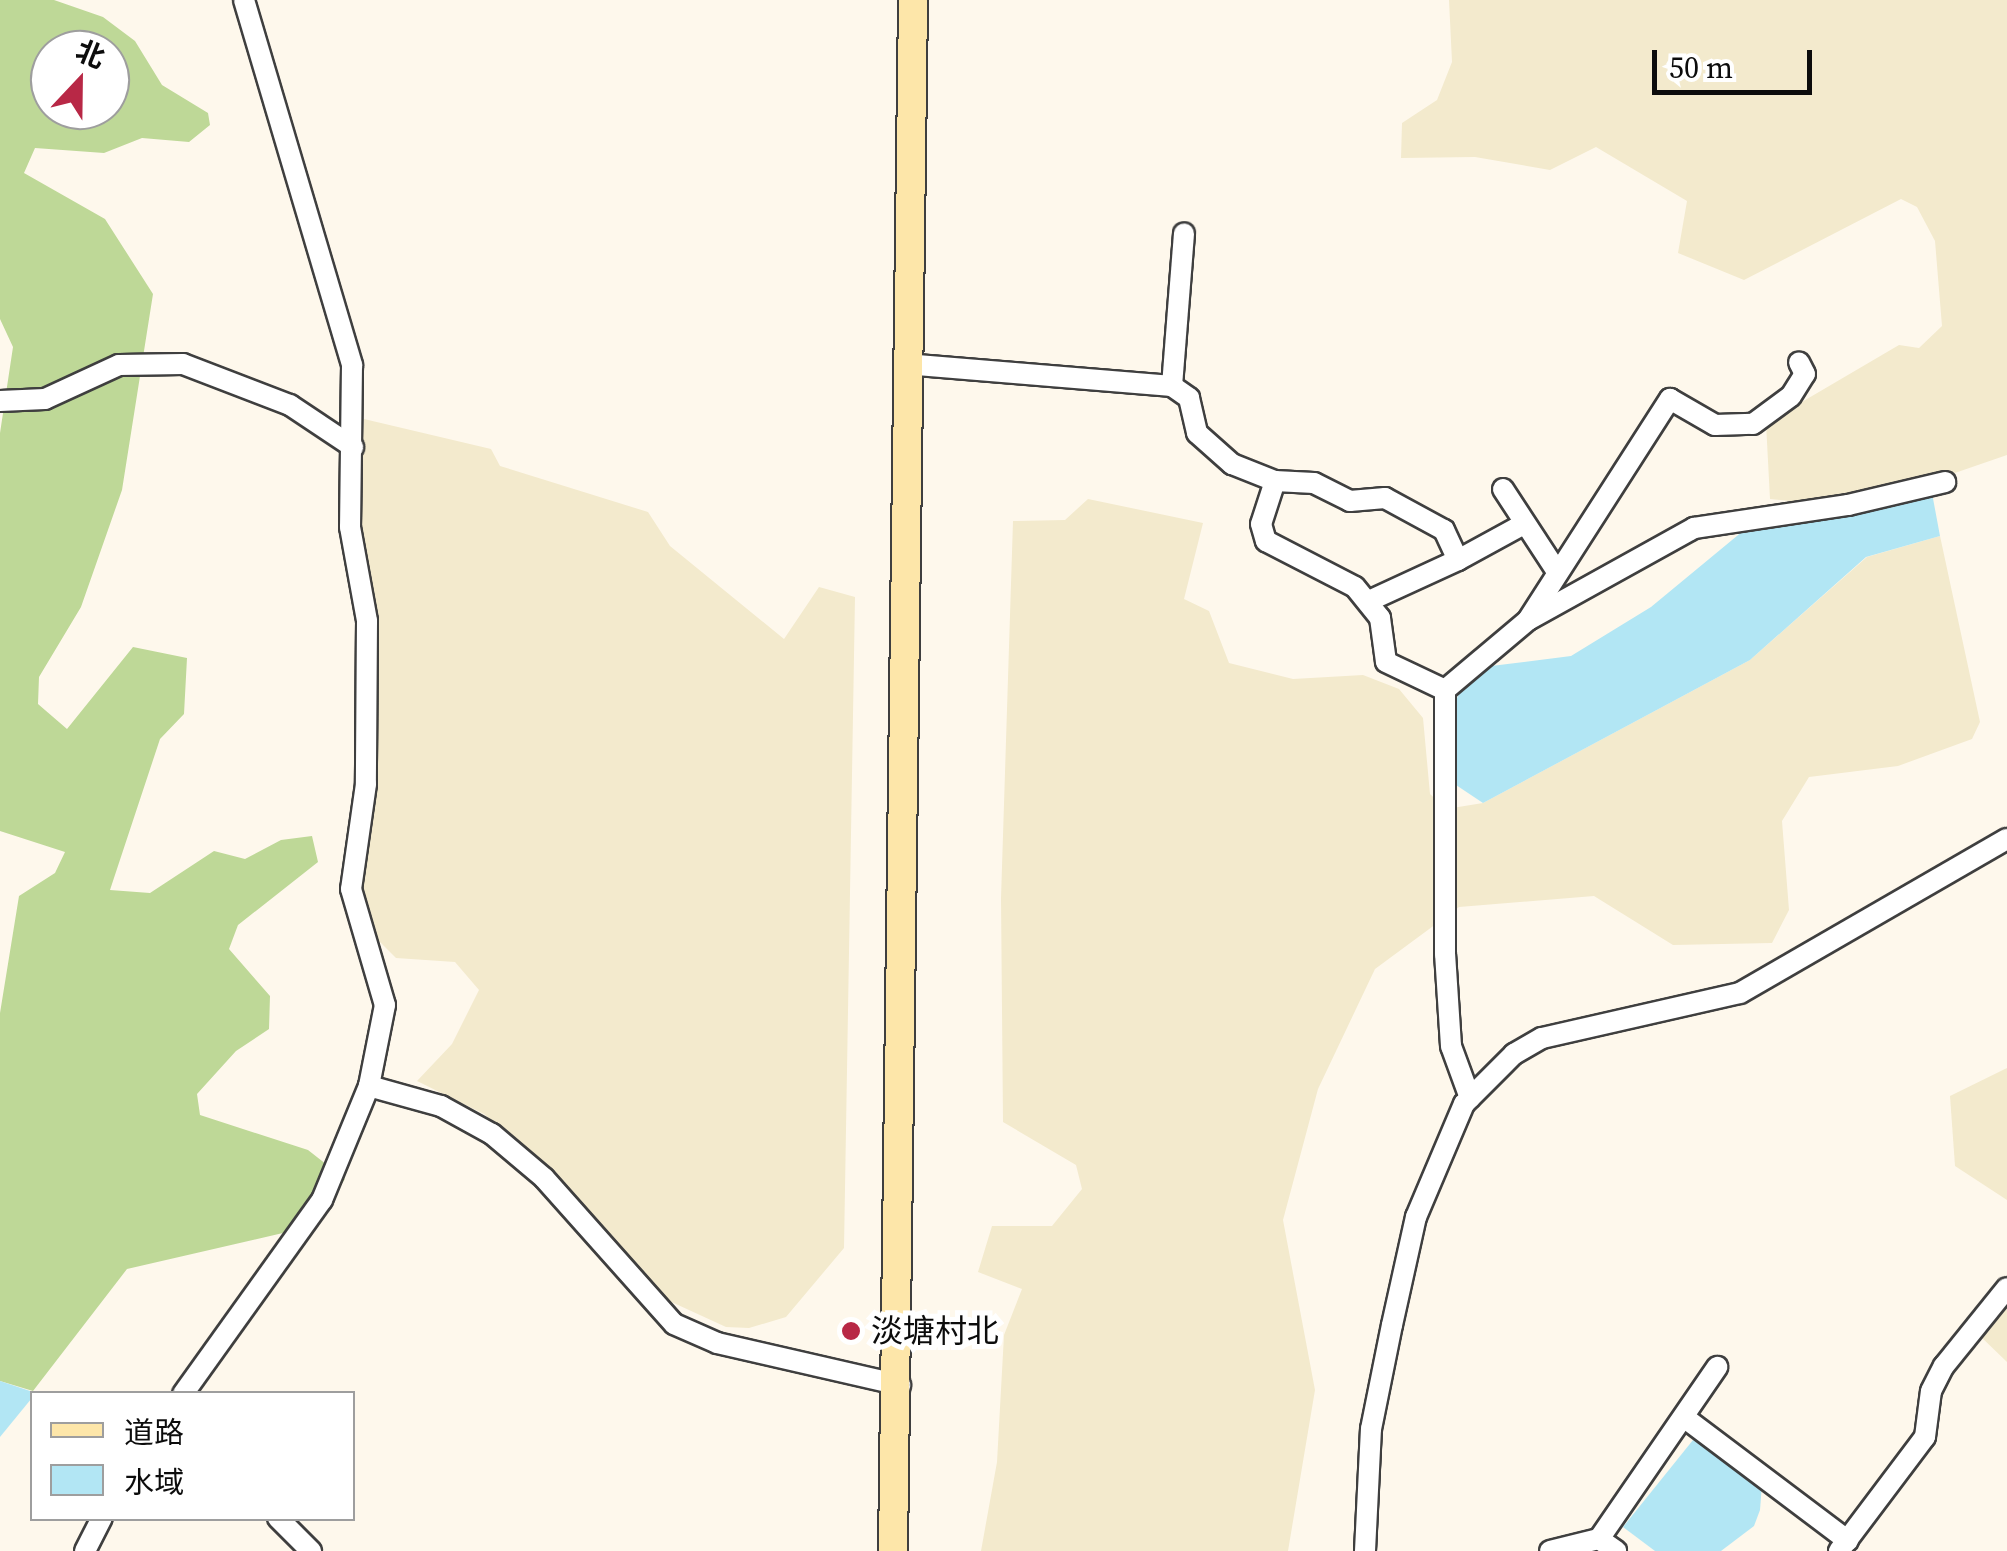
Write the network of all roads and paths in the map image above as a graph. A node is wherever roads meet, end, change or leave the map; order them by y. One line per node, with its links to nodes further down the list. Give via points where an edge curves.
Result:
1 (244, 0): 8 (street, via 352,365)
2 (913, 0): 5 (main road)
3 (1184, 233): 6 (street)
4 (1800, 362): 14 (street, via 1805,374 1791,396 1753,424 1715,425 1670,399)
5 (904, 364): 6 (street); 23 (main road)
6 (1172, 386): 9 (street, via 1189,398 1197,433 1211,449)
7 (0, 401): 8 (street, via 45,399 119,365 184,364 290,405)
8 (353, 447): 19 (street, via 350,527 367,621 366,784 351,888 384,1005)
9 (1275, 481): 13 (street, via 1314,483 1350,501 1386,498 1444,530); 15 (street, via 1261,524 1266,540)
10 (1945, 482): 16 (street, via 1848,505 1694,528)
11 (1503, 490): 12 (street)
12 (1522, 525): 13 (street); 14 (street)
13 (1458, 560): 15 (street)
14 (1558, 574): 16 (street)
15 (1371, 600): 17 (street, via 1386,662)
16 (1528, 620): 17 (street)
17 (1445, 690): 20 (street, via 1448,1009 1451,1046)
18 (2007, 839): 20 (street, via 1740,993 1542,1038 1514,1054)
19 (369, 1086): 23 (street, via 441,1106 492,1134 544,1178 674,1324 717,1342); 24 (street, via 322,1200)
20 (1470, 1098): 33 (street, via 1412,1235 1371,1429)
21 (2007, 1288): 29 (street, via 1944,1366 1931,1390 1925,1437)
22 (1716, 1367): 25 (street)
23 (900, 1385): 32 (main road)
24 (185, 1391)
25 (1685, 1418): 28 (street); 29 (street)
26 (100, 1521): 30 (street)
27 (281, 1521): 31 (street)
28 (1607, 1545): 34 (street)
29 (1844, 1546)
30 (85, 1551)
31 (311, 1551)
32 (893, 1551)
33 (1365, 1551)
34 (1550, 1551)

